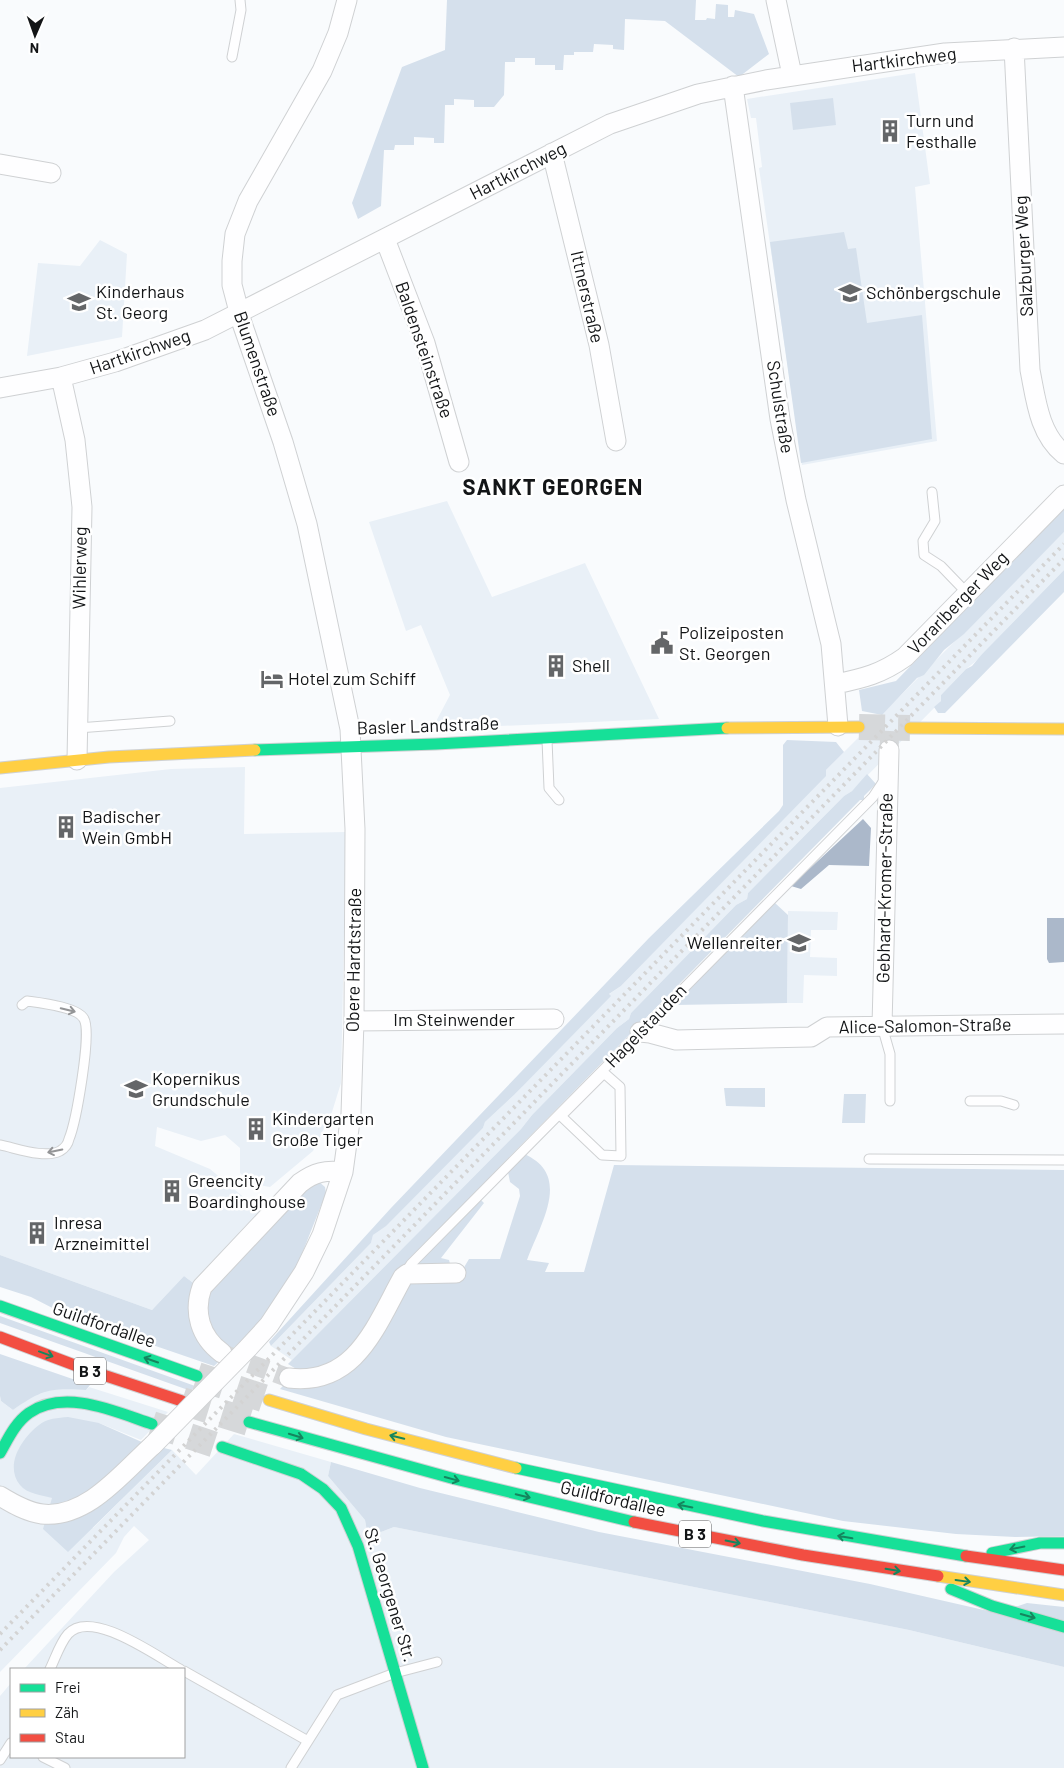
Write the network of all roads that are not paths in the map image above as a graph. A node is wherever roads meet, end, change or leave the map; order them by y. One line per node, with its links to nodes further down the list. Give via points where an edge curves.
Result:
1 (240, 0): 6 (lane)
2 (347, 0): 13 (street, Blumenstraße, via 338,33 322,70 248,201 235,234 232,284)
3 (776, 0): 7 (street)
4 (1064, 47): 5 (street, Hartkirchweg)
5 (1014, 48): 7 (street, Hartkirchweg, via 945,54); 17 (street, Salzburger Weg, via 1030,370 1040,421)
6 (232, 57)
7 (792, 76): 8 (street, Hartkirchweg)
8 (732, 86): 9 (street, Hartkirchweg, via 662,105 610,124); 22 (street, Schulstraße, via 780,419 831,644)
9 (552, 153): 12 (street, Hartkirchweg); 16 (street, Ittnerstraße, via 599,345)
10 (0, 164): 11 (street)
11 (51, 173)
12 (385, 238): 13 (street, Hartkirchweg); 18 (street, Baldensteinstraße, via 425,343)
13 (239, 312): 14 (street, Hartkirchweg, via 165,346); 30 (street, Blumenstraße, via 307,524)
14 (61, 377): 15 (street, Hartkirchweg); 26 (street, Wihlerweg, via 75,440 82,507)
15 (0, 388)
16 (616, 441)
17 (1064, 454)
18 (459, 462)
19 (932, 492): 21 (lane, via 935,521 923,541 924,555 941,566)
20 (1064, 494): 21 (street, Vorarlberger Weg)
21 (967, 594): 22 (street, Vorarlberger Weg, via 905,657 872,676)
22 (836, 684): 24 (street, Schulstraße)
23 (170, 721): 26 (lane)
24 (838, 726): 25 (main road, Basler Landstraße); 29 (main road, Basler Landstraße, via 741,727)
25 (859, 727)
26 (78, 728): 32 (street, Wihlerweg)
27 (910, 728): 28 (main road)
28 (1064, 730)
29 (547, 738): 30 (main road, Basler Landstraße); 35 (lane, via 549,788)
30 (352, 746): 32 (main road, Basler Landstraße, via 207,750); 38 (street, Obere Hardtstraße, via 356,844)
31 (889, 750): 34 (street, Gebhard-Kromer-Straße)
32 (77, 760): 33 (main road, Basler Landstraße)
33 (0, 768)
34 (888, 775): 40 (street, Gebhard-Kromer-Straße); 41 (lane, Hagelstauden, via 873,797)
35 (559, 800)
36 (22, 1006): 46 (lane, one-way to 46, via 27,1001 76,1011 84,1018 88,1037 72,1132 63,1150 41,1152)
37 (554, 1019): 38 (street, Im Steinwender)
38 (354, 1021): 49 (street, Obere Hardtstraße, via 351,1114)
39 (1064, 1024): 40 (street, Alice-Salomon-Straße)
40 (882, 1026): 41 (street, Alice-Salomon-Straße, via 827,1027 811,1037 676,1040); 43 (lane, via 890,1054)
41 (640, 1032): 50 (lane, Hagelstauden)
42 (620, 1087): 42 (lane, via 621,1156 602,1155 561,1116 604,1073)
43 (890, 1101)
44 (970, 1101): 45 (lane)
45 (1014, 1104)
46 (0, 1145)
47 (869, 1159): 48 (lane)
48 (1064, 1160)
49 (343, 1172): 54 (street, via 328,1170 312,1174 300,1183 202,1287 198,1297 199,1321 208,1340); 63 (street, Obere Hardtstraße, bridge, via 322,1235 304,1272 268,1325 153,1445 96,1497 80,1506 43,1514 26,1510)
50 (407, 1270): 51 (street, via 415,1273); 56 (street, Hagelstauden, via 361,1351 346,1365 315,1380)
51 (456, 1273)
52 (0, 1306): 55 (main road, Guildfordallee / B 3, one-way to 52)
53 (0, 1337): 58 (main road, B 3, one-way to 58)
54 (222, 1353)
55 (197, 1376)
56 (289, 1378)
57 (269, 1400): 65 (main road, Guildfordallee / B 3, one-way to 57, via 798,1529 666,1502 353,1426)
58 (182, 1401)
59 (249, 1422): 67 (main road, Guildfordallee / B 3, one-way to 67, via 476,1486 634,1522)
60 (152, 1424): 62 (main road, via 86,1403 64,1400 33,1412 17,1424)
61 (222, 1448): 74 (main road, St. Georgener Str., via 292,1469 328,1493 340,1508 356,1540)
62 (0, 1453)
63 (0, 1496)
64 (1064, 1542): 65 (main road, B 3, one-way to 65, via 1040,1543)
65 (971, 1557): 66 (main road, Guildfordallee / B 3)
66 (1064, 1570)
67 (915, 1574): 68 (main road, Guildfordallee / B 3, one-way to 68); 69 (main road, one-way to 69, via 992,1606)
68 (1064, 1595)
69 (1064, 1626)
70 (436, 1662): 74 (lane)
71 (51, 1668): 72 (lane, via 68,1634 86,1625 109,1630)
72 (178, 1668)
73 (185, 1673): 75 (lane)
74 (395, 1673): 75 (lane, via 337,1695); 81 (main road, St. Georgener Str.)
75 (308, 1741): 80 (lane)
76 (10, 1745): 78 (lane)
77 (45, 1758): 79 (lane)
78 (0, 1760)
79 (65, 1768)
80 (291, 1768)
81 (423, 1768)

